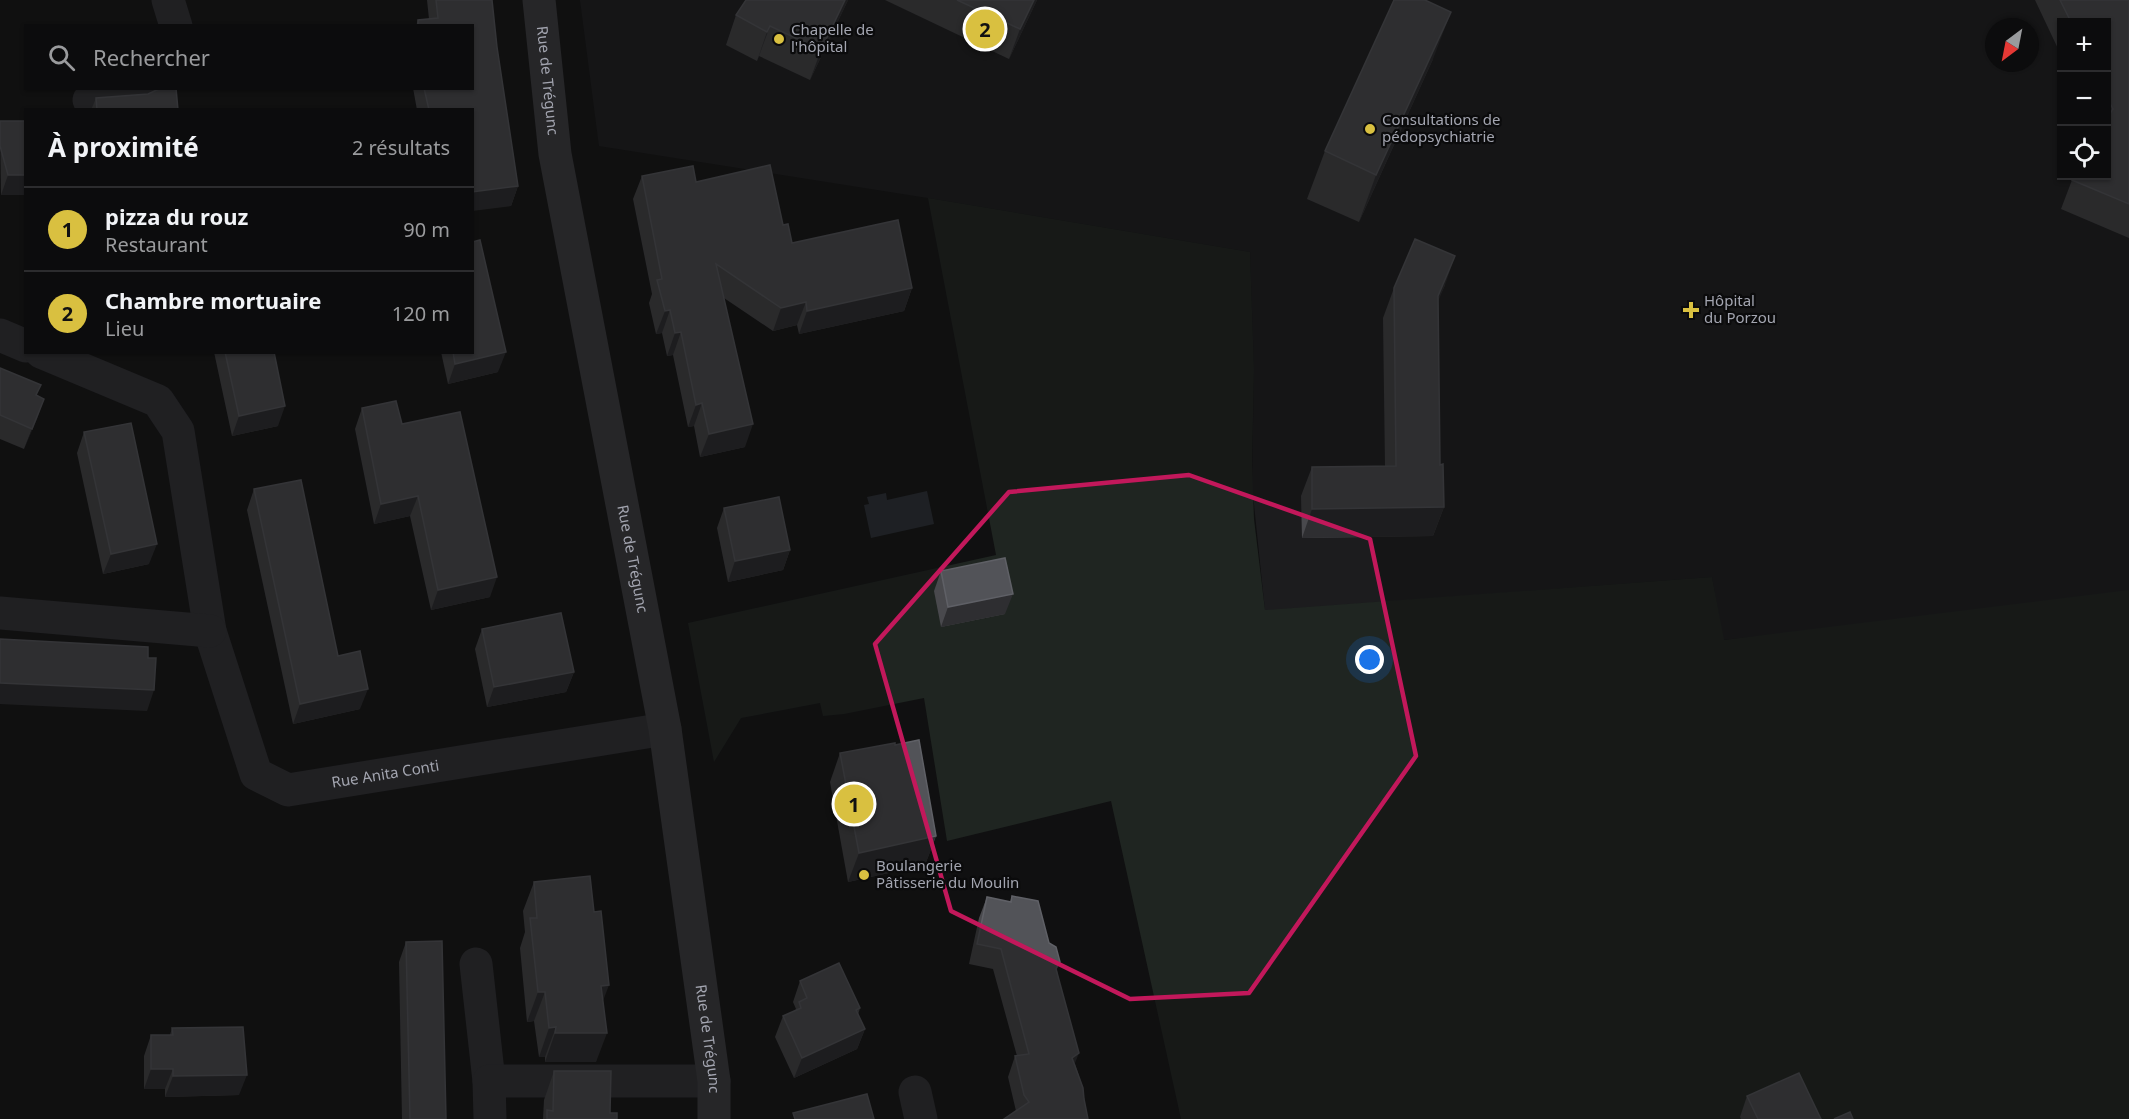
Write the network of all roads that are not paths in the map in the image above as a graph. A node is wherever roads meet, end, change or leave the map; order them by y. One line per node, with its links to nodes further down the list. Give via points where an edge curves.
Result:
1 (168, 0): 3 (street)
2 (539, 0): 11 (main road, Rue de Trégunc, via 555,154)
3 (175, 24)
4 (150, 90): 5 (street, via 139,96)
5 (89, 100)
6 (0, 335): 7 (street)
7 (24, 345)
8 (46, 354): 10 (street, Rue Anita Conti, via 158,401 178,431)
9 (0, 613): 10 (street)
10 (210, 631): 11 (street, Rue Anita Conti, via 256,774 288,790)
11 (665, 729): 14 (main road, Rue de Trégunc)
12 (477, 964): 13 (street)
13 (489, 1081): 14 (street); 15 (street)
14 (714, 1081): 16 (main road, Rue de Trégunc)
15 (490, 1119)
16 (714, 1119)

